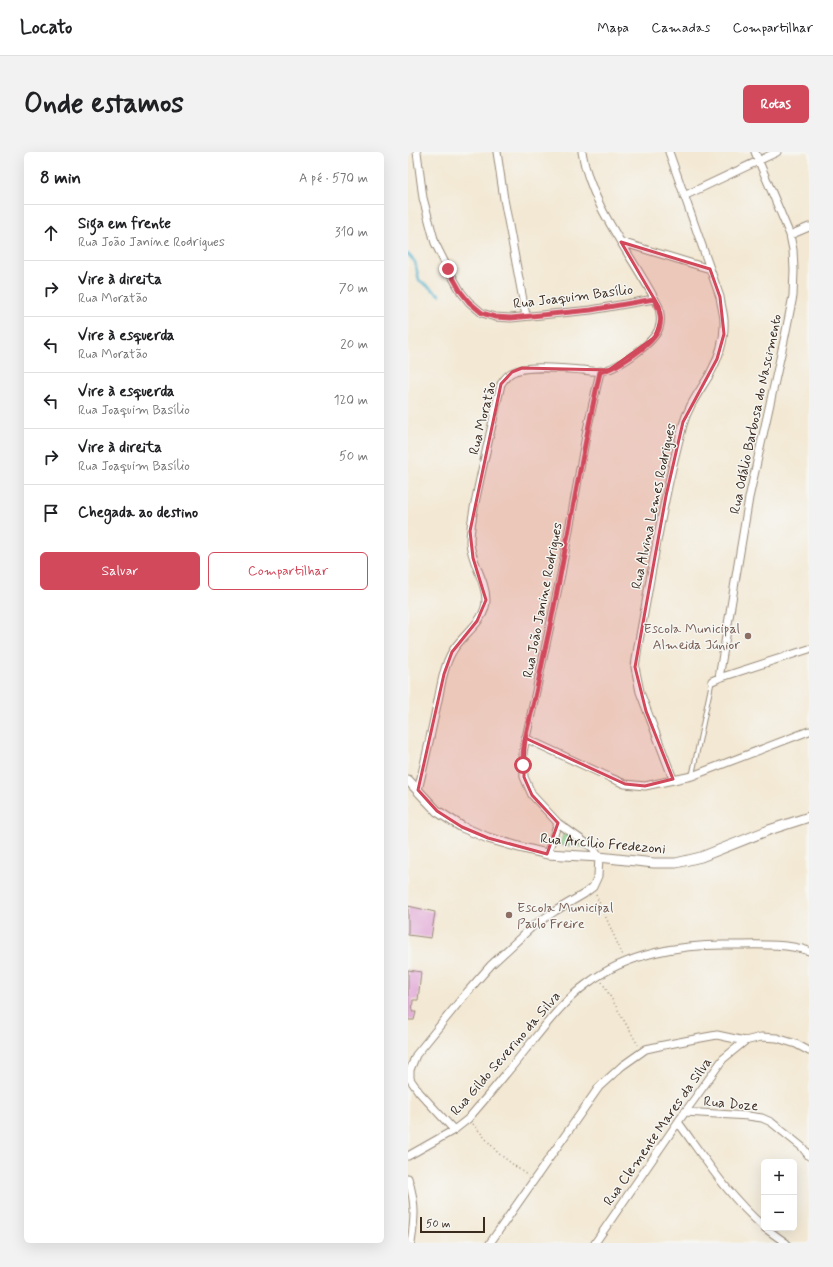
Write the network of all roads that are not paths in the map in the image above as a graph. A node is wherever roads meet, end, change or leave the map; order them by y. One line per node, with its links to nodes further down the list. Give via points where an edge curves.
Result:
1 (417, 152): 14 (street, Rua Joaquim Basílio, via 423,198 434,243 461,292 482,313 495,317)
2 (497, 152): 14 (street)
3 (582, 152): 11 (street, Rua Moratão, via 583,162 599,205)
4 (669, 152): 8 (street, Rua Alvina Lemes Rodrigues)
5 (756, 152): 7 (street, Rua Odálio Barbosa do Nascimento)
6 (777, 152): 7 (street)
7 (758, 161): 8 (street); 10 (street, Rua Odálio Barbosa do Nascimento)
8 (684, 196): 12 (street, Rua Alvina Lemes Rodrigues)
9 (809, 227): 10 (street)
10 (790, 235): 17 (street, Rua Odálio Barbosa do Nascimento, via 794,270 793,296 749,498)
11 (621, 242): 12 (street); 13 (street, Rua Moratão)
12 (710, 269): 22 (street, Rua Alvina Lemes Rodrigues, via 720,297 724,334 717,359 683,422 666,496 636,667 646,711)
13 (654, 299): 14 (street, Rua Joaquim Basílio, via 591,310); 15 (street, Rua Moratão, via 661,318 660,328 655,337 641,350 609,370)
14 (526, 316)
15 (600, 372): 19 (street, Rua João Janine Rodrigues, via 561,574); 23 (street, Rua Moratão, via 522,368 512,372 501,384 470,531 473,558 482,580 486,600 484,610 452,652 444,674)
16 (809, 649): 17 (street)
17 (715, 680): 20 (lane)
18 (809, 731): 20 (street)
19 (525, 738): 22 (street, via 625,784 645,786); 25 (street, Rua João Janine Rodrigues, via 524,777 532,795)
20 (692, 776): 22 (street)
21 (408, 780): 23 (street, Rua Arcílio Fredezoni)
22 (673, 780)
23 (418, 790): 26 (street, Rua Arcílio Fredezoni, via 437,811 462,827 488,838)
24 (809, 817): 27 (street, Rua Arcílio Fredezoni, via 701,857 676,863)
25 (558, 823): 26 (street); 27 (street, Rua João Janine Rodrigues, via 586,842)
26 (547, 854): 27 (street, Rua Arcílio Fredezoni)
27 (599, 857): 33 (street, via 598,876 593,887 520,937 468,991 416,1055 410,1070 410,1079)
28 (809, 951): 33 (street, Rua Gildo Severino da Silva, via 778,945 718,944 679,948 626,961 609,969 587,983 558,1009 468,1119)
29 (746, 1040): 30 (street, via 761,1037 777,1038); 31 (street, Rua Clemente Mares da Silva, via 723,1059); 40 (street, via 717,1035 664,1045 646,1050 622,1066 599,1087)
30 (809, 1051)
31 (685, 1112): 32 (street, Rua Clemente Mares da Silva); 35 (street, Rua Doze, via 762,1118 771,1122 802,1147)
32 (678, 1122): 37 (street, via 728,1190); 41 (street, Rua Clemente Mares da Silva)
33 (454, 1130): 34 (street, Rua Gildo Severino da Silva)
34 (408, 1156)
35 (809, 1156)
36 (408, 1178): 39 (street, via 415,1216)
37 (761, 1224)
38 (769, 1231): 42 (street)
39 (411, 1243)
40 (490, 1243)
41 (596, 1243)
42 (786, 1243)

